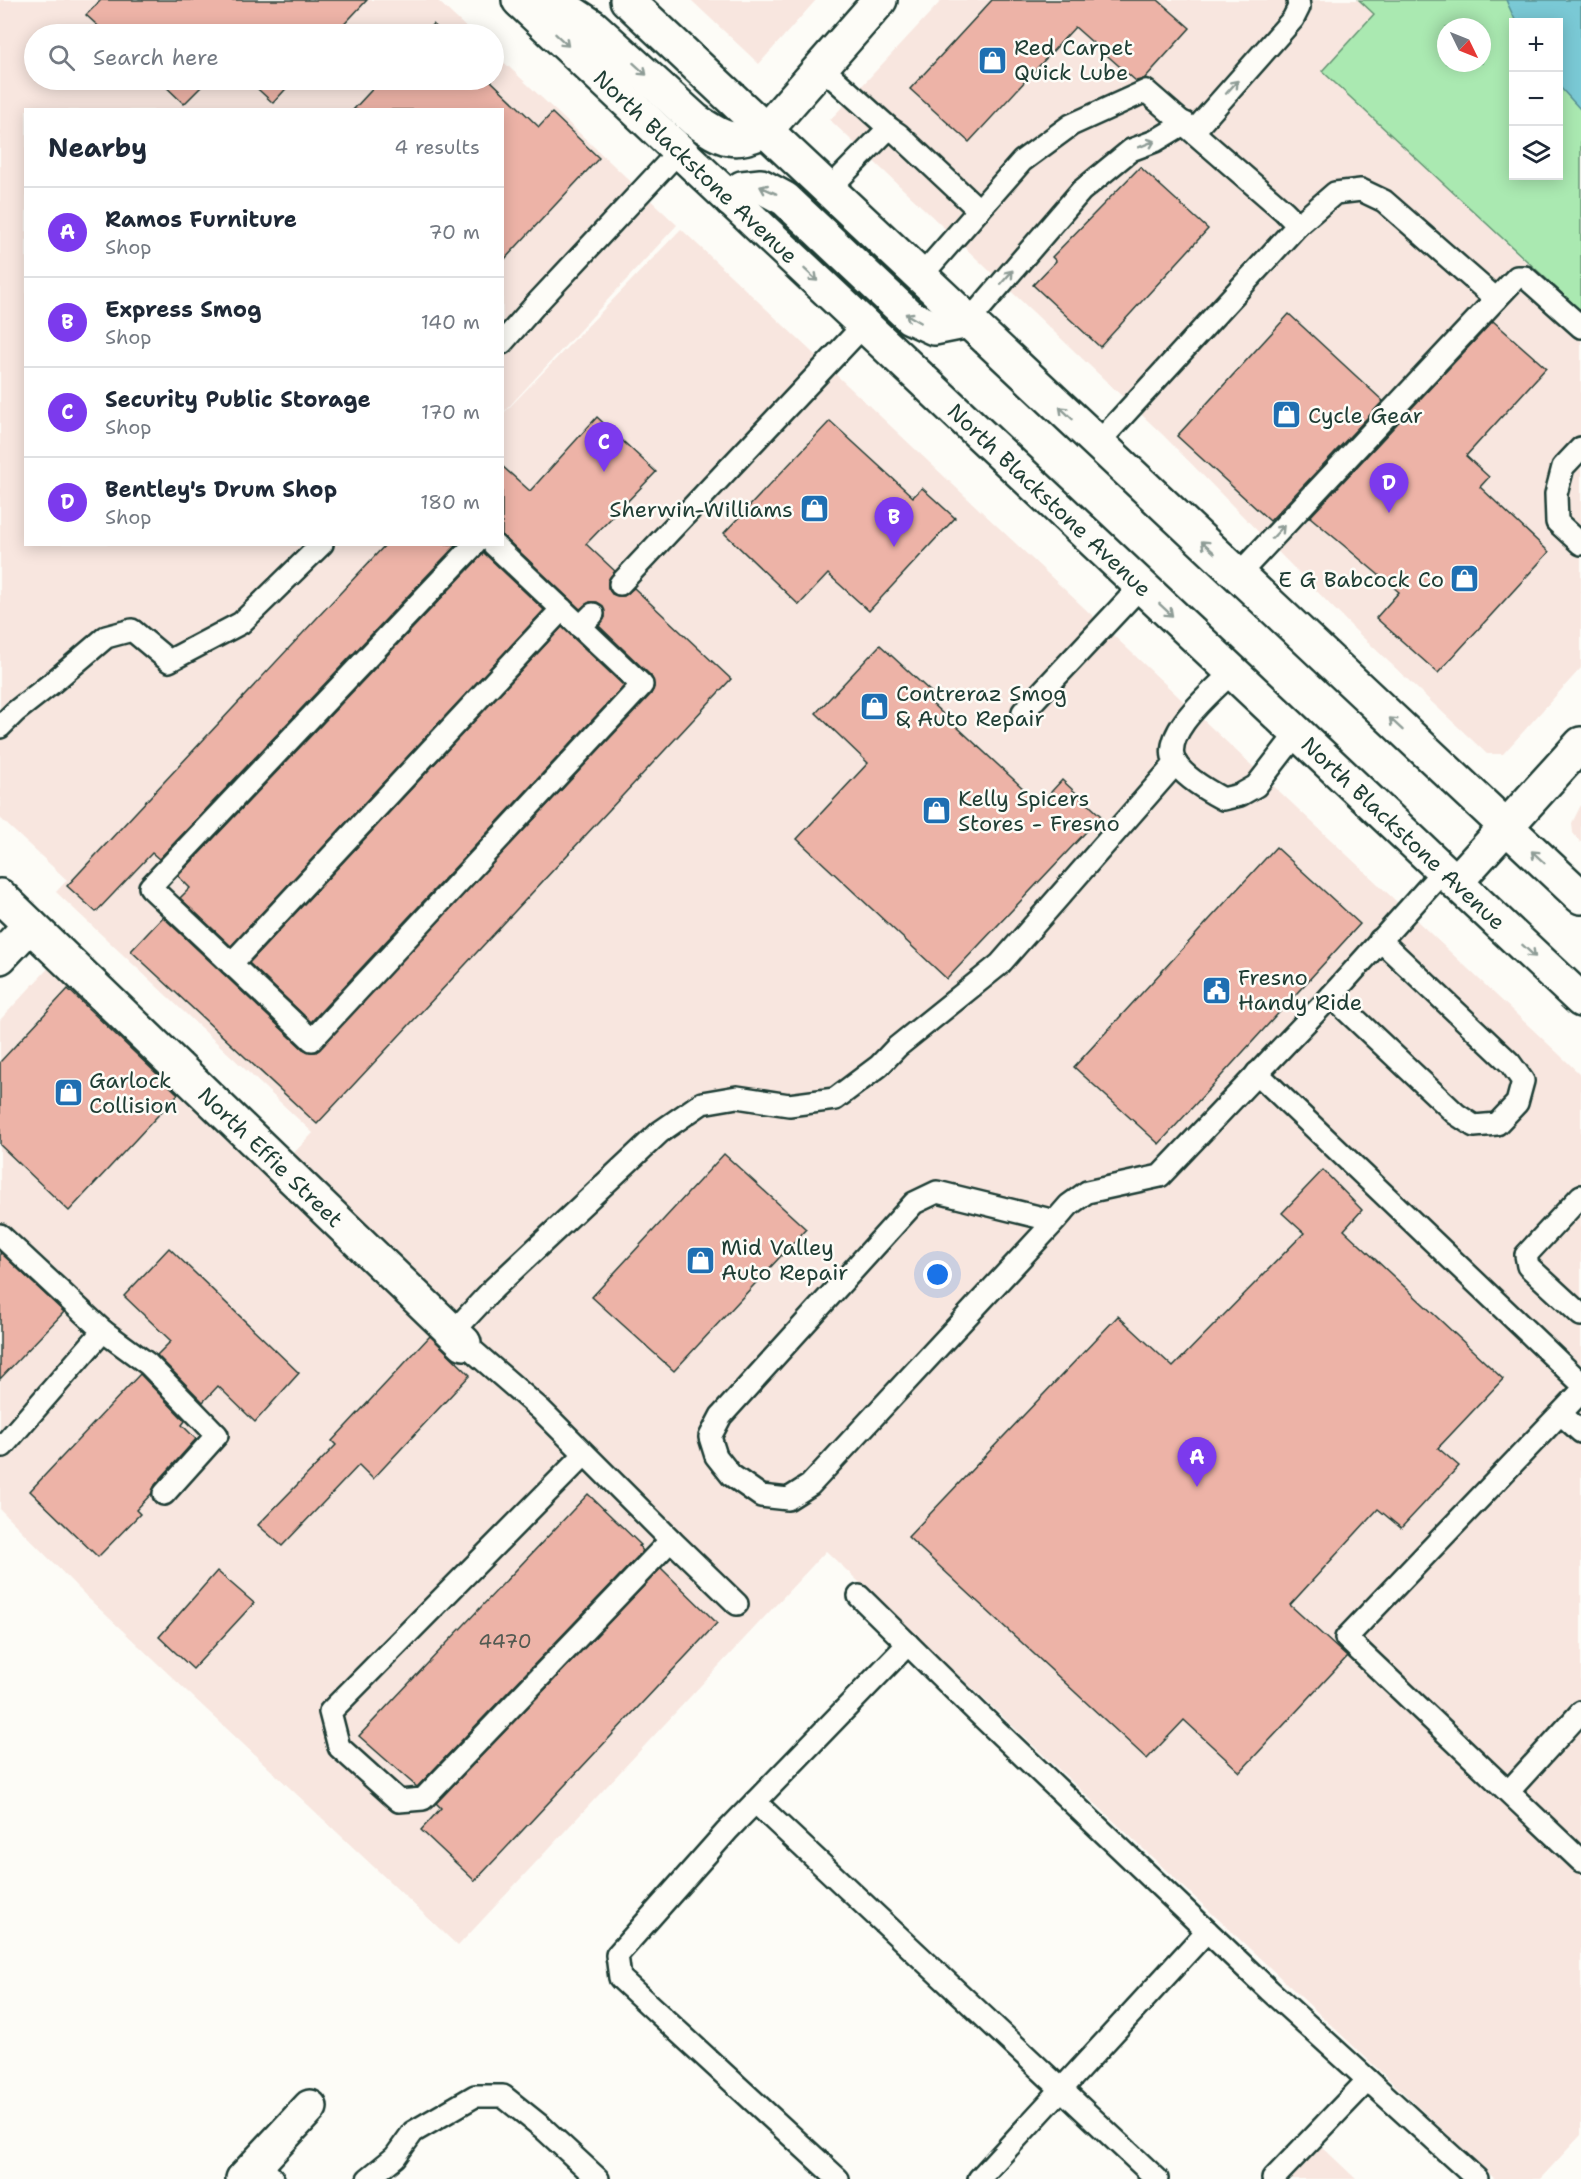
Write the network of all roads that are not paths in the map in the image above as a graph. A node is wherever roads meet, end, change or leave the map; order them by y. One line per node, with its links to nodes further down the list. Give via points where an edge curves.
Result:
1 (627, 0): 8 (main road)
2 (880, 0): 5 (main road)
3 (1298, 0): 6 (lane, one-way to 3, via 1293,19)
4 (520, 1): 8 (main road, one-way to 8, via 560,5 592,26 714,133 746,139); 9 (main road, North Blackstone Avenue, one-way to 9)
5 (821, 67): 7 (lane); 8 (main road)
6 (1189, 127): 12 (lane, via 1146,90 1133,95 1054,137 1022,161); 13 (lane); 16 (lane, one-way to 6, via 1081,191 1131,150)
7 (889, 128): 10 (lane); 12 (lane)
8 (766, 130): 10 (main road)
9 (679, 151): 11 (main road, North Blackstone Avenue); 19 (lane)
10 (829, 189): 14 (main road)
11 (731, 200): 16 (main road, one-way to 11, via 934,328 910,318 785,199 761,186 742,189); 17 (main road, North Blackstone Avenue, one-way to 17)
12 (979, 210): 14 (lane)
13 (1298, 225): 15 (lane, via 1335,193 1361,190 1384,201); 20 (lane)
14 (921, 276): 16 (main road)
15 (1496, 299): 18 (lane, via 1517,277 1525,277); 26 (lane, one-way to 15)
16 (969, 321): 20 (main road, one-way to 16)
17 (864, 325): 27 (lane); 28 (main road, North Blackstone Avenue)
18 (1581, 327)
19 (504, 341)
20 (1098, 443): 26 (main road, one-way to 20)
21 (1581, 448): 22 (lane, via 1563,467 1556,494 1557,522)
22 (1581, 544)
23 (320, 546): 32 (lane, via 241,623 169,661 132,630 106,637)
24 (473, 546): 43 (lane, via 150,887)
25 (495, 546): 29 (lane)
26 (1238, 574): 36 (main road, one-way to 26)
27 (620, 584)
28 (1141, 586): 30 (main road, North Blackstone Avenue, one-way to 30); 31 (lane)
29 (562, 609): 43 (lane); 43 (lane, via 586,620 642,685 312,1040)
30 (1232, 672): 33 (main road, North Blackstone Avenue); 35 (lane, via 1175,736 1171,750)
31 (1023, 712)
32 (0, 727)
33 (1297, 733): 35 (lane, via 1256,786 1223,800); 37 (main road, North Blackstone Avenue)
34 (1581, 744): 36 (main road)
35 (1176, 763): 52 (lane, via 1000,964 879,1066 835,1098 789,1105 737,1097 702,1102 660,1132 494,1288)
36 (1506, 827): 37 (main road); 39 (main road, one-way to 36)
37 (1449, 877): 41 (lane); 45 (main road, North Blackstone Avenue, one-way to 45)
38 (0, 896): 40 (main road, North Effie Street)
39 (1581, 896)
40 (30, 925): 42 (main road); 52 (main road, North Effie Street)
41 (1380, 940): 44 (lane); 44 (lane, via 1510,1063 1523,1081 1517,1103 1497,1124 1474,1126 1456,1114)
42 (0, 957)
43 (231, 964)
44 (1331, 996): 46 (lane)
45 (1581, 1000)
46 (1257, 1073): 48 (lane, via 1160,1176 1087,1192); 53 (lane)
47 (1581, 1196): 50 (lane, via 1526,1255 1528,1266)
48 (1055, 1221): 48 (lane, via 810,1485 788,1499 761,1496 731,1475 716,1456 710,1437 721,1416 914,1203 937,1192)
49 (0, 1235): 51 (lane)
50 (1581, 1315)
51 (103, 1331): 57 (lane); 59 (lane, via 148,1364 217,1435)
52 (459, 1338): 58 (lane)
53 (1581, 1383)
54 (1581, 1392): 55 (lane)
55 (1560, 1414): 56 (lane); 65 (lane, via 1346,1638)
56 (1581, 1432)
57 (0, 1446)
58 (585, 1454): 60 (lane); 60 (lane, via 330,1712 339,1748 399,1801 423,1799)
59 (164, 1494)
60 (671, 1539): 62 (lane)
61 (859, 1596): 63 (lane)
62 (737, 1604)
63 (908, 1644): 66 (lane); 68 (lane)
64 (1581, 1712): 65 (lane)
65 (1509, 1791): 67 (lane)
66 (755, 1802): 70 (lane); 75 (lane, via 617,1955 620,1978)
67 (1581, 1861)
68 (1207, 1931): 69 (lane); 70 (lane)
69 (1368, 2080): 78 (lane); 79 (lane)
70 (1061, 2089): 76 (lane); 77 (lane)
71 (310, 2107): 72 (main road)
72 (258, 2174)
73 (368, 2179): 74 (lane, via 394,2157 413,2132 474,2096 503,2096)
74 (598, 2179)
75 (838, 2179)
76 (979, 2179)
77 (1157, 2179)
78 (1273, 2179)
79 (1477, 2179)

